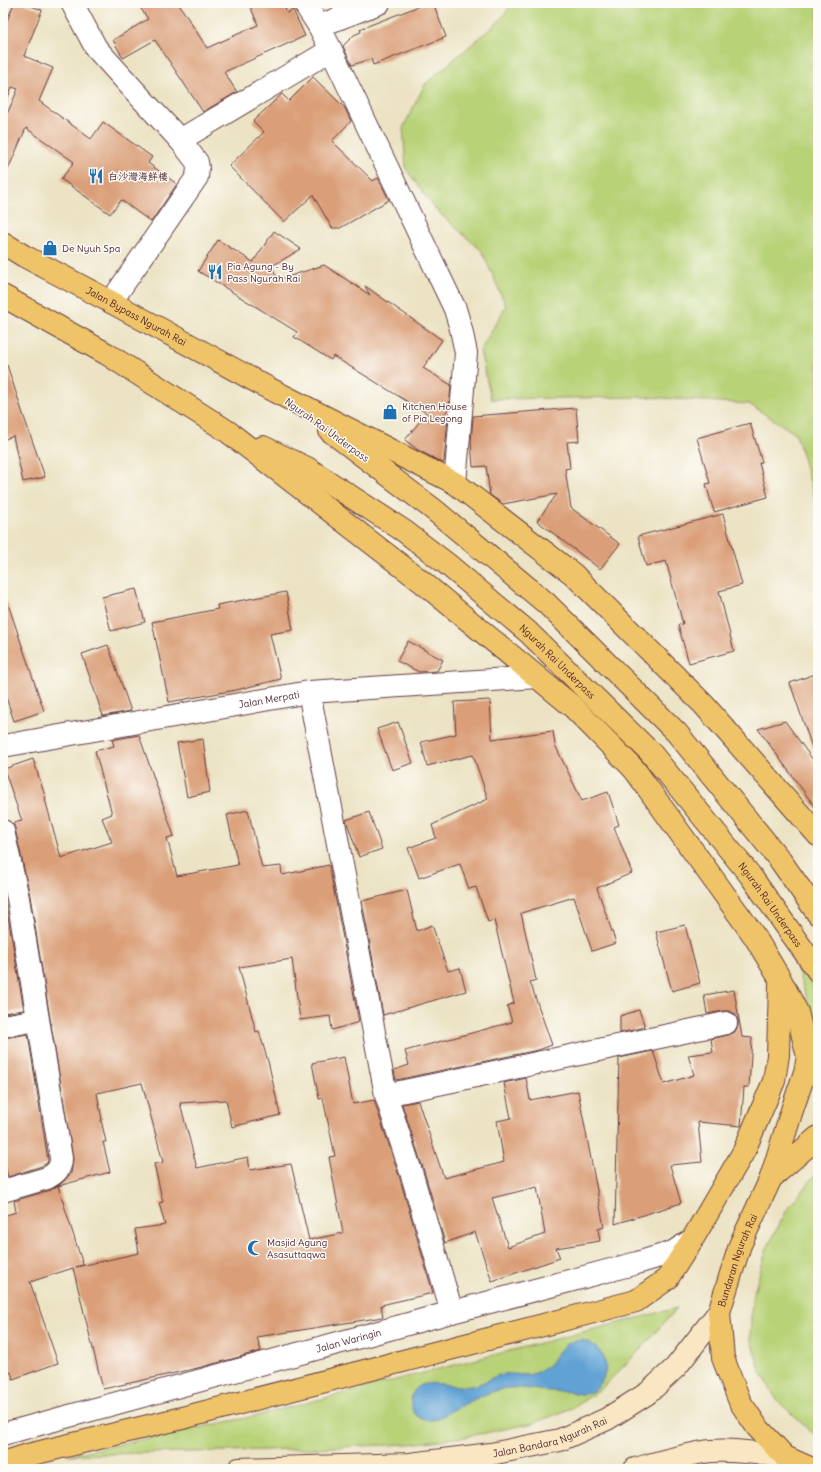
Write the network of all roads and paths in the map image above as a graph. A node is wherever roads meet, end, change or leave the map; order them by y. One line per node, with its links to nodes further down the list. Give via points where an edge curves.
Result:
1 (72, 3): 6 (street, via 96,48)
2 (304, 3): 4 (street)
3 (379, 3): 4 (street)
4 (319, 26): 5 (street)
5 (331, 50): 6 (street); 12 (street, via 456,309 466,353)
6 (180, 140): 9 (street, via 197,162 197,177)
7 (3, 243): 9 (highway, Jalan Bypass Ngurah Rai)
8 (3, 296): 11 (highway, via 107,354)
9 (111, 302): 10 (highway, Jalan Bypass Ngurah Rai)
10 (270, 389): 12 (highway); 19 (highway, Ngurah Rai Underpass, via 433,509 546,603 677,733 780,860)
11 (227, 431): 13 (highway, via 421,581); 20 (highway, Ngurah Rai Underpass, via 307,468 404,531 528,632 651,753 750,875)
12 (455, 483): 17 (highway, via 573,574 704,705)
13 (537, 677): 14 (street, Jalan Merpati); 21 (highway, via 572,706 634,769 755,936)
14 (309, 692): 15 (street, Jalan Merpati); 25 (street)
15 (3, 746)
16 (3, 831): 18 (street)
17 (818, 835)
18 (10, 899): 22 (street)
19 (818, 914)
20 (818, 971)
21 (780, 979): 27 (highway, via 797,1012 808,1057); 29 (highway, via 778,1048 774,1081 744,1150)
22 (37, 1020): 24 (street); 28 (street, via 61,1165 58,1171 47,1178)
23 (726, 1023): 25 (street)
24 (3, 1026)
25 (386, 1095): 30 (street)
26 (818, 1136): 27 (highway, Bundaran Ngurah Rai)
27 (772, 1178): 31 (highway, Bundaran Ngurah Rai, via 740,1245)
28 (3, 1191)
29 (692, 1240): 30 (street, Jalan Waringin, via 673,1252 637,1264); 33 (highway, via 667,1279 636,1301)
30 (452, 1312): 32 (street, Jalan Waringin)
31 (719, 1312): 34 (highway, Bundaran Ngurah Rai, via 723,1358 740,1402 757,1426); 36 (main road, Jalan Bandara Ngurah Rai, via 676,1367 648,1394 607,1419 560,1440 491,1454 410,1464)
32 (12, 1431): 33 (street)
33 (28, 1455): 35 (highway)
34 (785, 1457): 37 (main road, via 732,1451 710,1452); 38 (highway, Bundaran Ngurah Rai)
35 (3, 1463)
36 (239, 1469)
37 (635, 1469)
38 (812, 1469)

